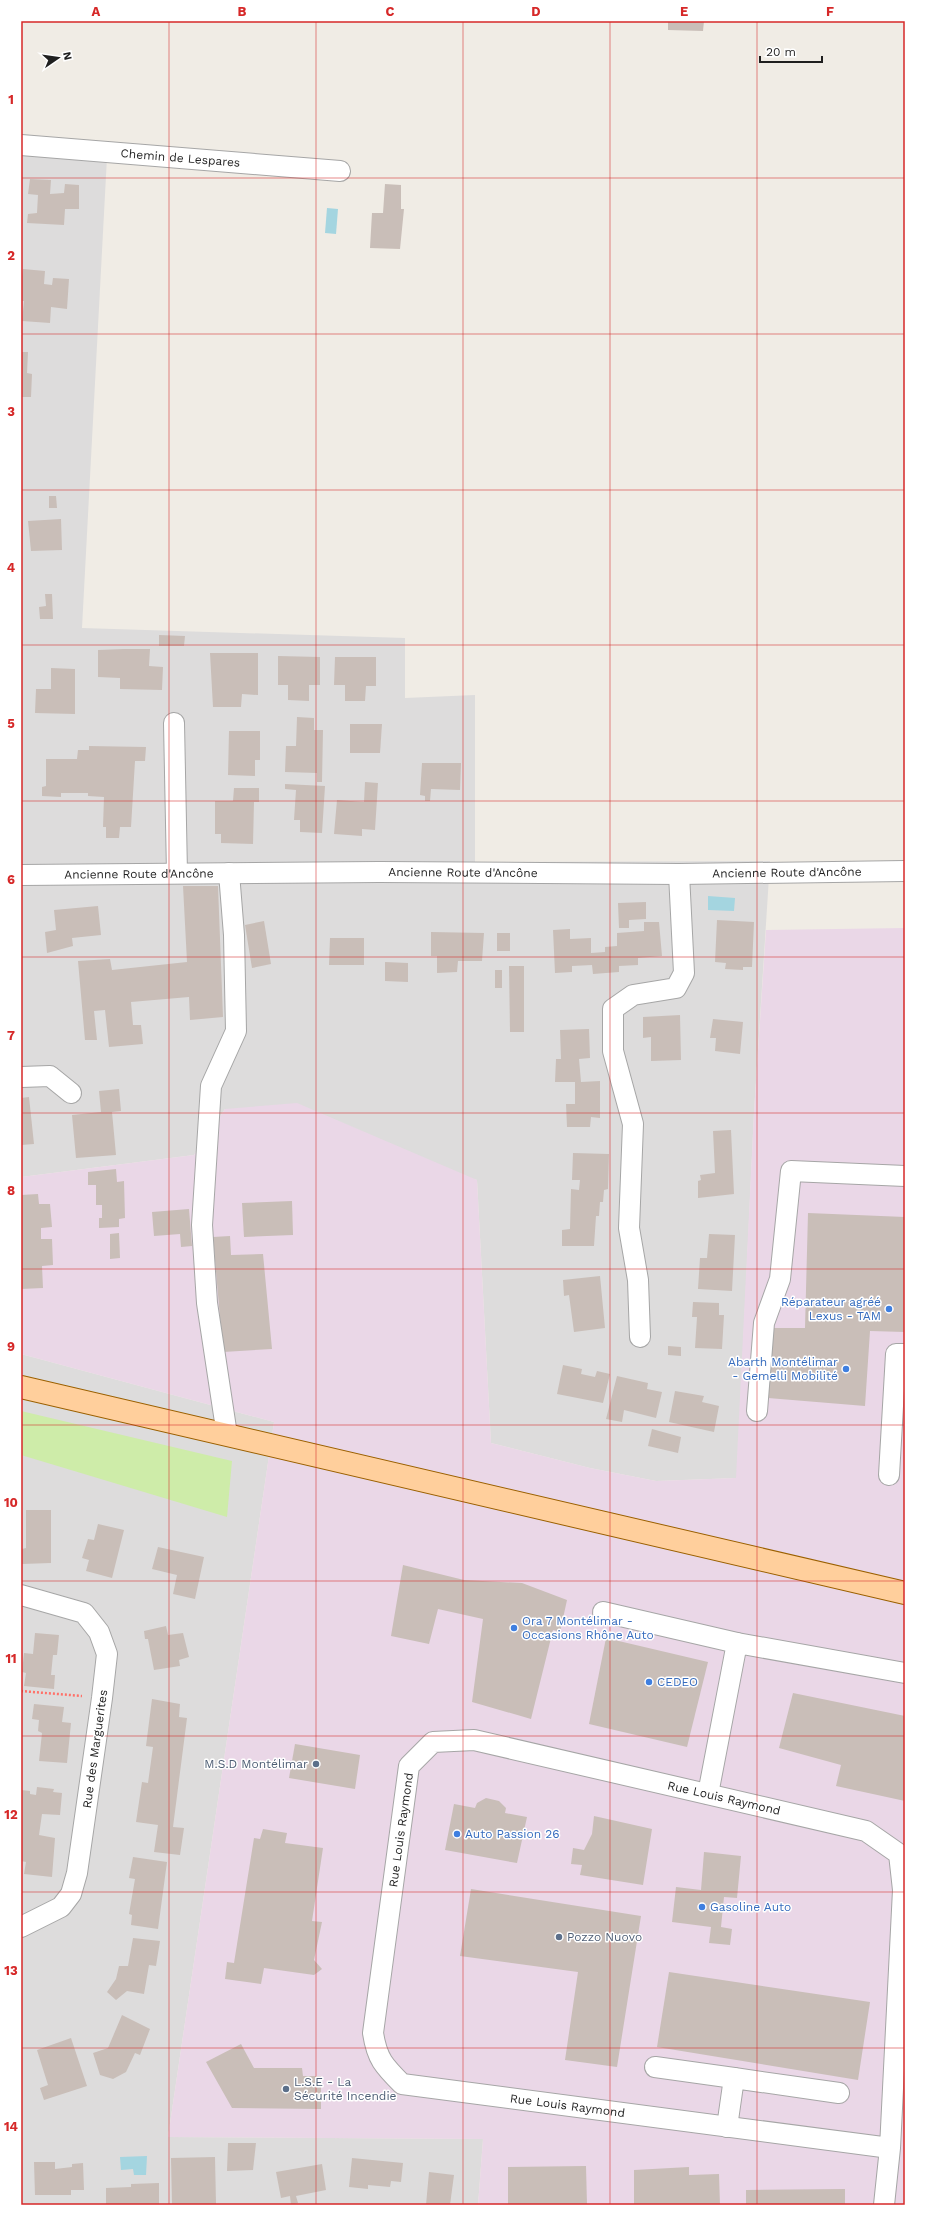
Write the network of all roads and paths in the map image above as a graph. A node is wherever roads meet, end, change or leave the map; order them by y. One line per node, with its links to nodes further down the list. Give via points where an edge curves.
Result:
1 (21, 145): 2 (street, Chemin de Lespares)
2 (340, 171)
3 (174, 723): 5 (street)
4 (905, 871): 7 (street, Ancienne Route d'Ancône)
5 (177, 873): 6 (street, Ancienne Route d'Ancône); 8 (street, Ancienne Route d'Ancône)
6 (229, 873): 7 (street, Ancienne Route d'Ancône); 17 (street, via 234,935 236,1032 211,1086 202,1225 207,1303)
7 (679, 874): 12 (street, via 684,973 676,988 633,995 613,1009 613,1051 633,1124 629,1228 638,1280)
8 (21, 875)
9 (21, 1077): 10 (street, via 50,1076)
10 (71, 1093)
11 (905, 1176): 15 (street, via 791,1171 780,1279 764,1323)
12 (640, 1337)
13 (905, 1354): 16 (street, via 896,1354)
14 (21, 1387): 17 (main road)
15 (757, 1411)
16 (899, 1417): 18 (street)
17 (227, 1436): 19 (main road)
18 (889, 1475)
19 (905, 1593)
20 (21, 1595): 25 (street, Rue des Marguerites, via 84,1613 99,1632 106,1654)
21 (603, 1612): 22 (street)
22 (737, 1643): 23 (street); 26 (street)
23 (905, 1673)
24 (21, 1692): 25 (path)
25 (102, 1698): 28 (street, Rue des Marguerites, via 77,1873 71,1894 60,1907)
26 (708, 1794): 27 (street, Rue Louis Raymond, via 866,1830 899,1854); 33 (street, Rue Louis Raymond, via 474,1740 433,1742 409,1766 373,2033 376,2052 386,2068 402,2084)
27 (903, 1866): 32 (street, Rue Louis Raymond)
28 (21, 1927)
29 (655, 2067): 30 (street)
30 (734, 2078): 31 (street); 33 (street)
31 (839, 2093)
32 (899, 2097): 34 (street, Rue Louis Raymond)
33 (727, 2127): 34 (street, Rue Louis Raymond)
34 (895, 2157): 35 (street, Rue Louis Raymond)
35 (884, 2205)

